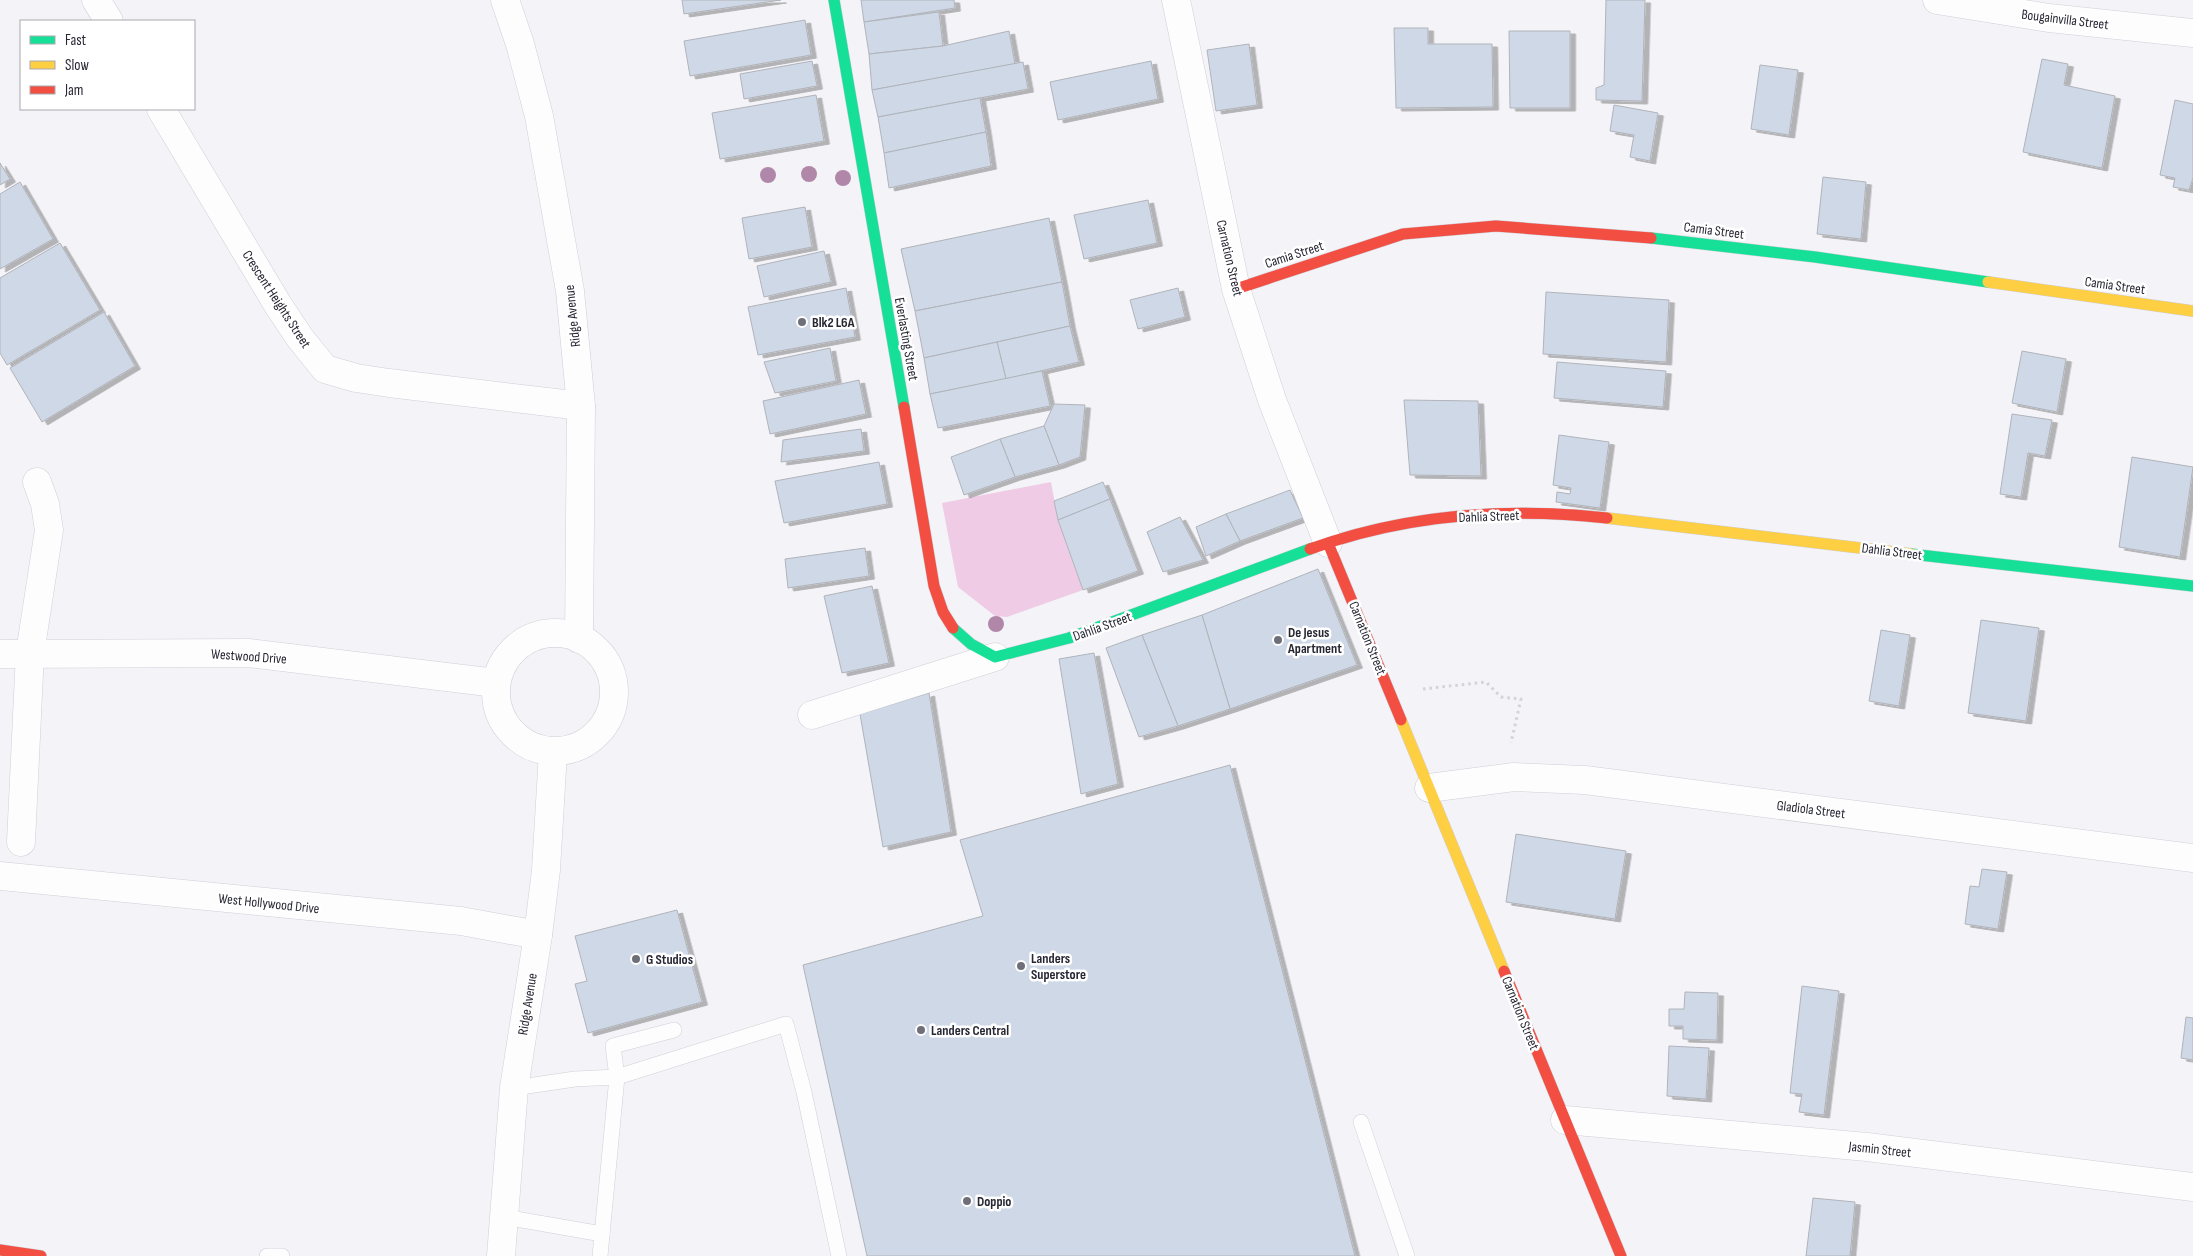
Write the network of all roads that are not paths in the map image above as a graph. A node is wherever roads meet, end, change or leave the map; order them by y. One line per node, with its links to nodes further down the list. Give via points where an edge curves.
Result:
1 (96, 0): 6 (street)
2 (505, 0): 11 (street, Ridge Avenue, via 520,44 544,143 570,291)
3 (834, 0): 18 (street, Everlasting Street, via 934,586 948,622 965,642)
4 (1937, 0): 7 (street, Bougainvilla Street, via 2049,18)
5 (1184, 1): 9 (street, Carnation Street)
6 (108, 20)
7 (2193, 33)
8 (162, 110): 11 (street, Crescent Heights Street, via 278,305 325,369 388,383)
9 (1236, 289): 10 (street, Camia Street, via 1402,234 1496,226 1665,239 1815,257); 13 (street, Carnation Street, via 1272,400)
10 (2193, 311)
11 (581, 406): 15 (street, Ridge Avenue)
12 (37, 482): 16 (street, via 49,530)
13 (1328, 543): 14 (street, Dahlia Street, via 1431,519 1516,514 1603,518); 18 (street, Dahlia Street, via 1069,638); 22 (street, Carnation Street)
14 (2193, 586)
15 (579, 639): 19 (street, via 562,634 544,634 526,640 512,651); 21 (street, via 594,648 606,662 614,697 610,714 601,730 571,750)
16 (30, 653): 17 (street, Westwood Drive); 19 (street, Westwood Drive, via 248,653); 23 (street)
17 (0, 654)
18 (995, 657): 20 (street, Dahlia Street)
19 (496, 683): 21 (street, via 498,708 509,731 529,746)
20 (812, 715)
21 (553, 752): 26 (street, Ridge Avenue, via 546,870)
22 (1429, 788): 24 (street, Gladiola Street, via 1514,777 1585,780); 30 (street, Carnation Street)
23 (21, 842)
24 (2193, 858)
25 (0, 876): 26 (street, West Hollywood Drive, via 460,921)
26 (538, 935): 29 (street, Ridge Avenue)
27 (674, 1030): 28 (lane, via 613,1046)
28 (617, 1077): 29 (lane); 34 (lane); 41 (lane, via 786,1024)
29 (514, 1088): 33 (street, Ridge Avenue)
30 (1565, 1120): 32 (street, Jasmin Street, via 1867,1147); 43 (street, Carnation Street)
31 (1361, 1122): 42 (lane)
32 (2193, 1187)
33 (505, 1217): 34 (lane); 39 (street, Ridge Avenue)
34 (602, 1234): 40 (lane)
35 (0, 1250): 36 (street)
36 (41, 1256)
37 (267, 1256): 38 (lane)
38 (282, 1256)
39 (501, 1256)
40 (600, 1256)
41 (839, 1256)
42 (1407, 1256)
43 (1621, 1256)

